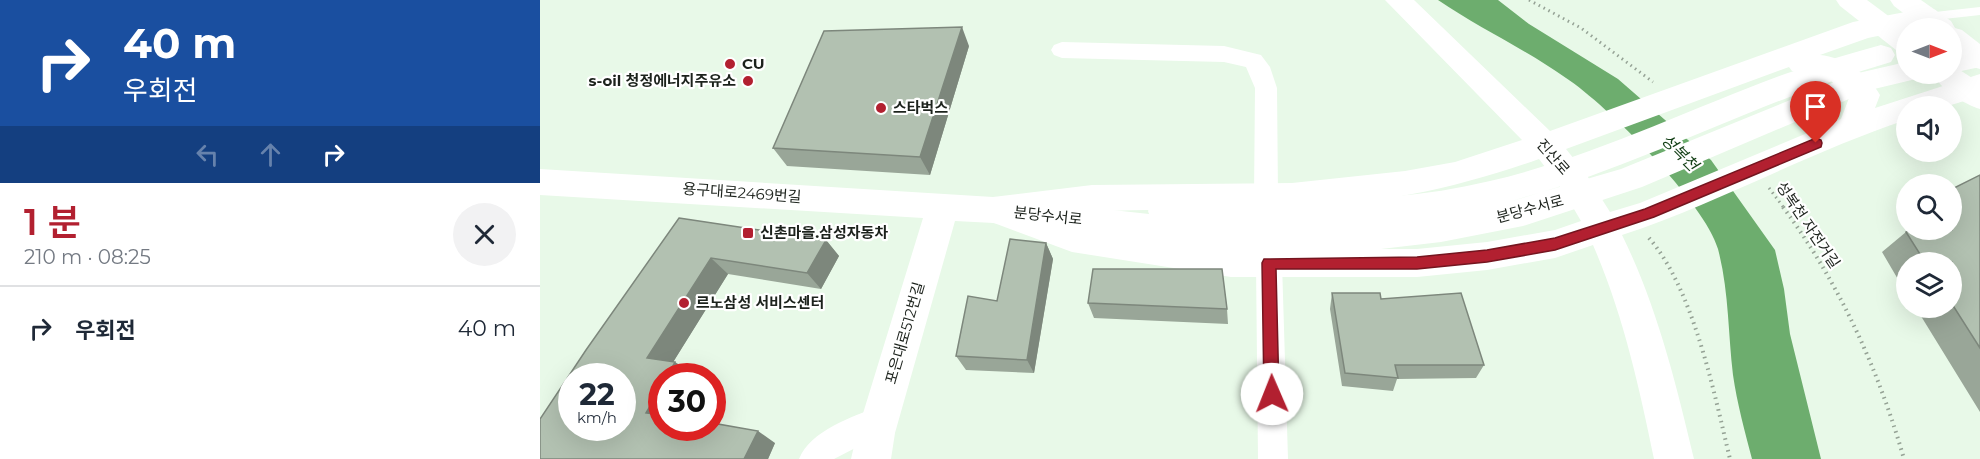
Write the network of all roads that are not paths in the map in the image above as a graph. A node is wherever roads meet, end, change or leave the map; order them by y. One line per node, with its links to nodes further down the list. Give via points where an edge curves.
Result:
1 (1398, 0): 33 (main road, 진산로, via 1551,153 1591,209 1628,291 1659,388)
2 (1849, 0): 8 (main road)
3 (1904, 0): 5 (main road)
4 (1980, 11): 6 (lane)
5 (1927, 18)
6 (1953, 18)
7 (1896, 24): 8 (main road)
8 (1882, 25): 9 (main road); 16 (main road)
9 (1896, 36)
10 (1980, 38): 11 (main road)
11 (1962, 41)
12 (1962, 44): 15 (main road)
13 (1062, 50): 25 (street, via 1224,54 1253,61 1266,88)
14 (1896, 52): 24 (main road, 분당수서로, via 1843,64 1629,150)
15 (1980, 58): 17 (main road)
16 (1775, 61): 22 (main road, via 1833,66 1865,95); 24 (main road, via 1720,82)
17 (1962, 61)
18 (1896, 74): 24 (main road, 분당수서로, via 1864,81 1631,178)
19 (1969, 87): 20 (main road)
20 (1944, 96)
21 (1896, 113): 22 (main road)
22 (1852, 126): 28 (main road, via 1649,213 1555,244 1417,263)
23 (540, 182): 26 (main road, 용구대로2469번길)
24 (1511, 188): 25 (main road, via 1455,174 1405,184); 27 (main road, 분당수서로, via 1441,228 1355,238 1216,235)
25 (1266, 197): 27 (main road, via 1092,198)
26 (943, 207): 27 (main road, 용구대로2469번길); 29 (main road, 포은대로512번길)
27 (993, 210): 28 (main road, via 1072,238 1231,263)
28 (1269, 263): 32 (street)
29 (880, 420): 30 (street, via 825,447); 31 (main road, 포은대로512번길)
30 (814, 459)
31 (871, 459)
32 (1273, 459)
33 (1674, 459)

